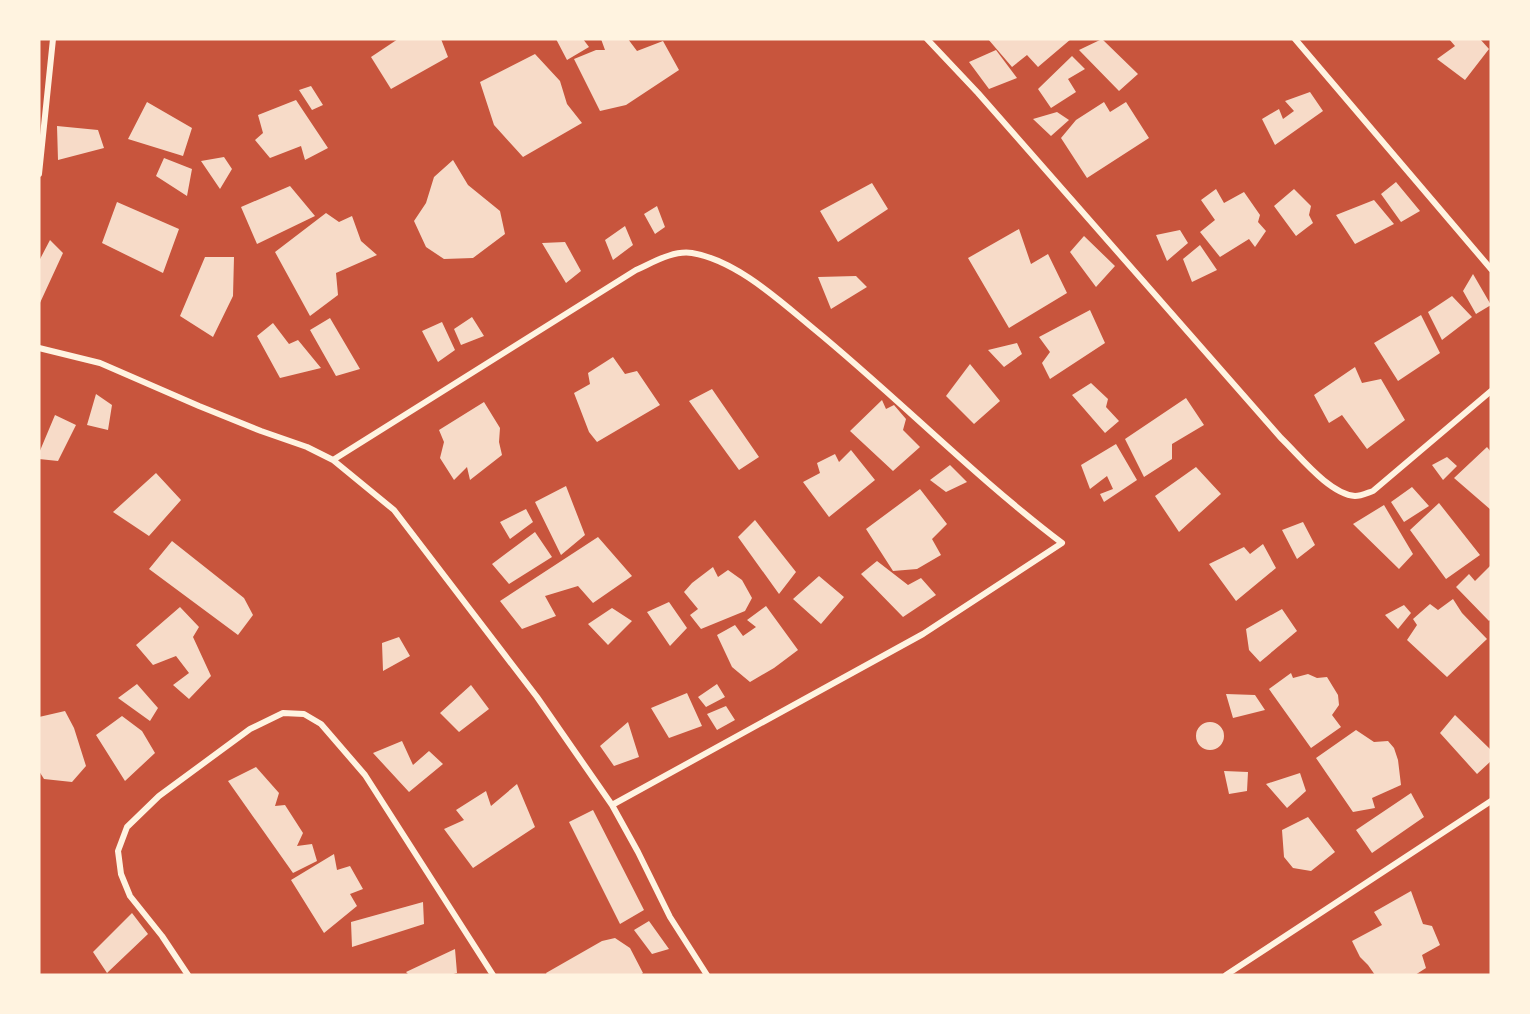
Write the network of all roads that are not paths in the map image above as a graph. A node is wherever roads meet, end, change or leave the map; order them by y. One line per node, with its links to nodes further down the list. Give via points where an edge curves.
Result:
1 (53, 39): 4 (street)
2 (927, 39): 7 (street, via 1274,429 1328,484 1356,496 1373,491)
3 (1295, 39): 5 (street)
4 (39, 174)
5 (1491, 269)
6 (39, 348): 8 (street, via 100,363)
7 (1491, 391)
8 (333, 460): 10 (street, via 394,510 537,697); 10 (street, via 636,270 662,258 690,253 724,262 774,296 1020,511 1062,543 923,634)
9 (1491, 801): 14 (street)
10 (612, 805): 13 (street, via 670,917)
11 (188, 975): 12 (street, via 130,896 121,874 118,851 127,827 159,796 250,729 283,713 304,714 321,724 365,775)
12 (493, 975)
13 (707, 975)
14 (1226, 975)

